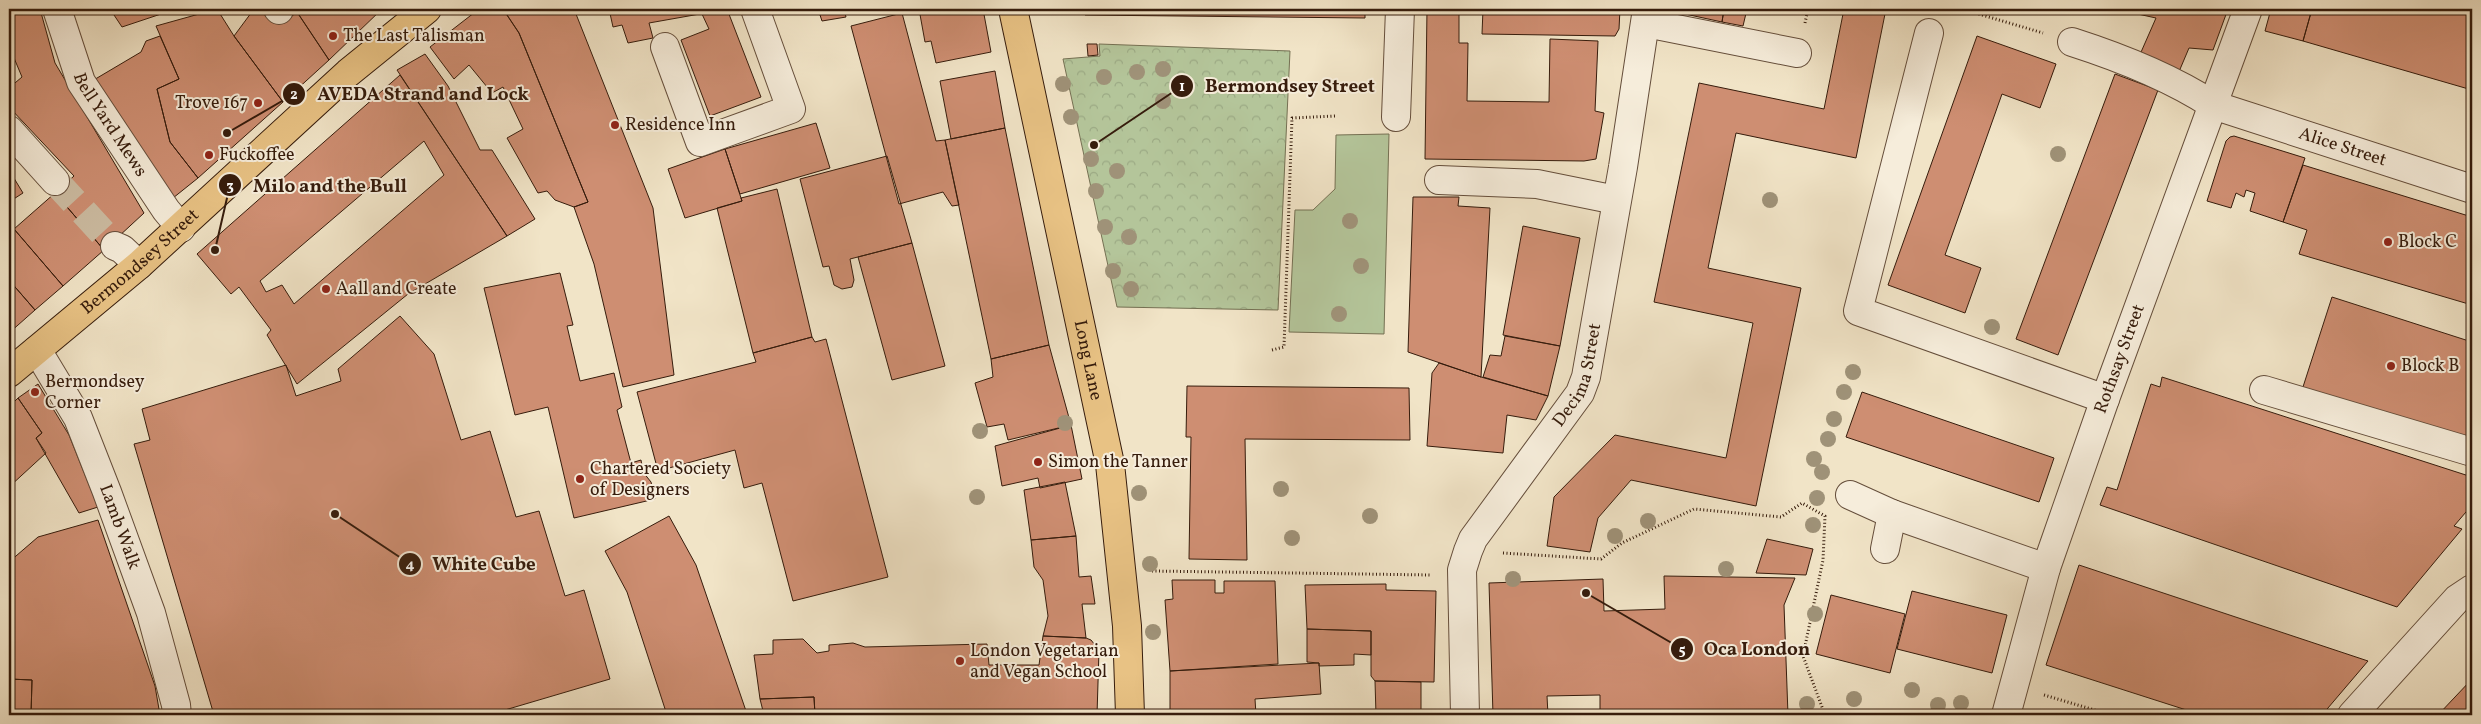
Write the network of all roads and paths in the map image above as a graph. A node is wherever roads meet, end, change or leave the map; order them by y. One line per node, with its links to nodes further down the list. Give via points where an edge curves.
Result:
1 (57, 9): 21 (street, Bell Yard Mews, via 81,82)
2 (755, 9): 11 (street, via 791,109 700,142)
3 (1013, 9): 35 (main road, Long Lane, via 1110,464)
4 (1400, 9): 15 (street)
5 (1962, 9): 10 (path)
6 (2248, 9): 13 (street, Rothsay Street)
7 (423, 10): 21 (main road, Bermondsey Street, via 348,73)
8 (1646, 16): 12 (street); 20 (street, Decima Street)
9 (1929, 34): 28 (street, via 1858,311)
10 (2072, 42): 13 (street, Alice Street, via 2133,63)
11 (665, 47)
12 (1797, 52)
13 (2214, 105): 19 (street, Alice Street); 28 (street, Rothsay Street)
14 (1335, 116): 25 (path, via 1292,118 1284,347)
15 (1396, 118)
16 (9, 130): 18 (street)
17 (1439, 180): 20 (street, via 1537,184)
18 (56, 181)
19 (2472, 188)
20 (1616, 200): 33 (street, Decima Street, via 1591,353 1580,393 1473,539)
21 (181, 228): 23 (main road, Bermondsey Street)
22 (115, 246): 23 (street)
23 (140, 266): 24 (main road, Bermondsey Street)
24 (37, 350): 26 (main road, Bermondsey Street); 38 (street, Lamb Walk, via 78,418 107,492 151,613)
25 (1272, 350)
26 (9, 373)
27 (2264, 390): 29 (street)
28 (2105, 399): 34 (street, Rothsay Street)
29 (2472, 452)
30 (1850, 495): 31 (street)
31 (1892, 514): 32 (street); 34 (street)
32 (1885, 549)
33 (1465, 563): 35 (path); 40 (street); 41 (path, via 1601,559 1622,543 1694,509 1781,517 1802,503 1825,516 1824,560 1803,656)
34 (2046, 568): 37 (street, Rothsay Street)
35 (1122, 570): 39 (main road, Long Lane)
36 (2472, 589): 44 (street, via 2457,599)
37 (2013, 686): 42 (street, Rothsay Street); 43 (path)
38 (177, 715)
39 (1130, 715)
40 (1465, 715)
41 (1825, 715)
42 (2006, 715)
43 (2111, 715)
44 (2352, 715)

